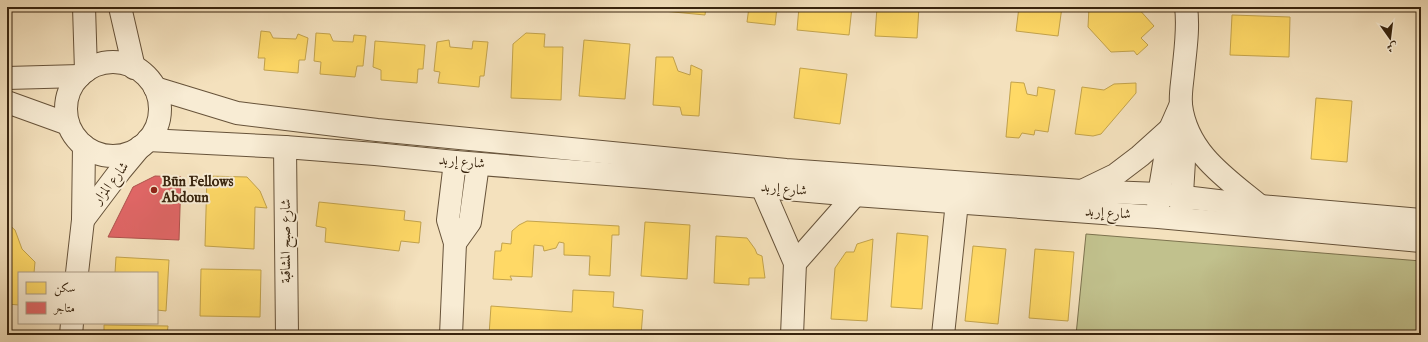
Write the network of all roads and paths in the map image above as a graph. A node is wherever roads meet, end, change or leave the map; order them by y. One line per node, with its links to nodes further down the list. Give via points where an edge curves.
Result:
1 (84, 7): 5 (street)
2 (120, 7): 4 (street)
3 (1186, 7): 10 (street, via 1187,29)
4 (134, 68): 5 (street, via 110,62 97,65); 7 (street, via 146,76)
5 (83, 73): 6 (street); 9 (street, via 72,86 67,98)
6 (7, 78)
7 (155, 88): 11 (street, via 159,101 159,115 155,128); 17 (street, شارع إربد, via 237,113 377,130 786,170)
8 (7, 102): 9 (street)
9 (68, 124): 12 (street, via 74,136)
10 (1178, 128): 17 (street, via 1115,175); 18 (street); 20 (street); 22 (street, via 1214,168)
11 (144, 144): 12 (street, via 126,154 112,156 97,153); 13 (street, شارع إربد); 24 (street, شارع المزار)
12 (84, 146): 24 (street, شارع المزار)
13 (286, 147): 14 (street, شارع إربد); 33 (street, شارع صبح المشاقبة)
14 (455, 162): 15 (street, شارع إربد); 28 (street, via 448,220)
15 (478, 164): 16 (street, شارع إربد); 28 (street, via 470,222)
16 (762, 187): 19 (street, شارع إربد); 29 (street)
17 (1082, 191): 18 (street, شارع إربد)
18 (1159, 194): 20 (street, شارع إربد); 23 (street)
19 (855, 195): 21 (street, شارع إربد); 29 (street)
20 (1182, 196): 22 (street, شارع إربد); 25 (street)
21 (957, 202): 23 (street, شارع إربد); 36 (street)
22 (1260, 206): 26 (street, شارع إربد)
23 (1158, 217): 25 (street, شارع إربد)
24 (83, 220): 30 (street, شارع المزار)
25 (1181, 220): 27 (street, شارع إربد)
26 (1421, 220)
27 (1421, 241)
28 (455, 243): 34 (street)
29 (795, 263): 35 (street)
30 (77, 272)
31 (72, 324): 32 (street)
32 (71, 335)
33 (287, 335)
34 (451, 335)
35 (792, 335)
36 (943, 335)

